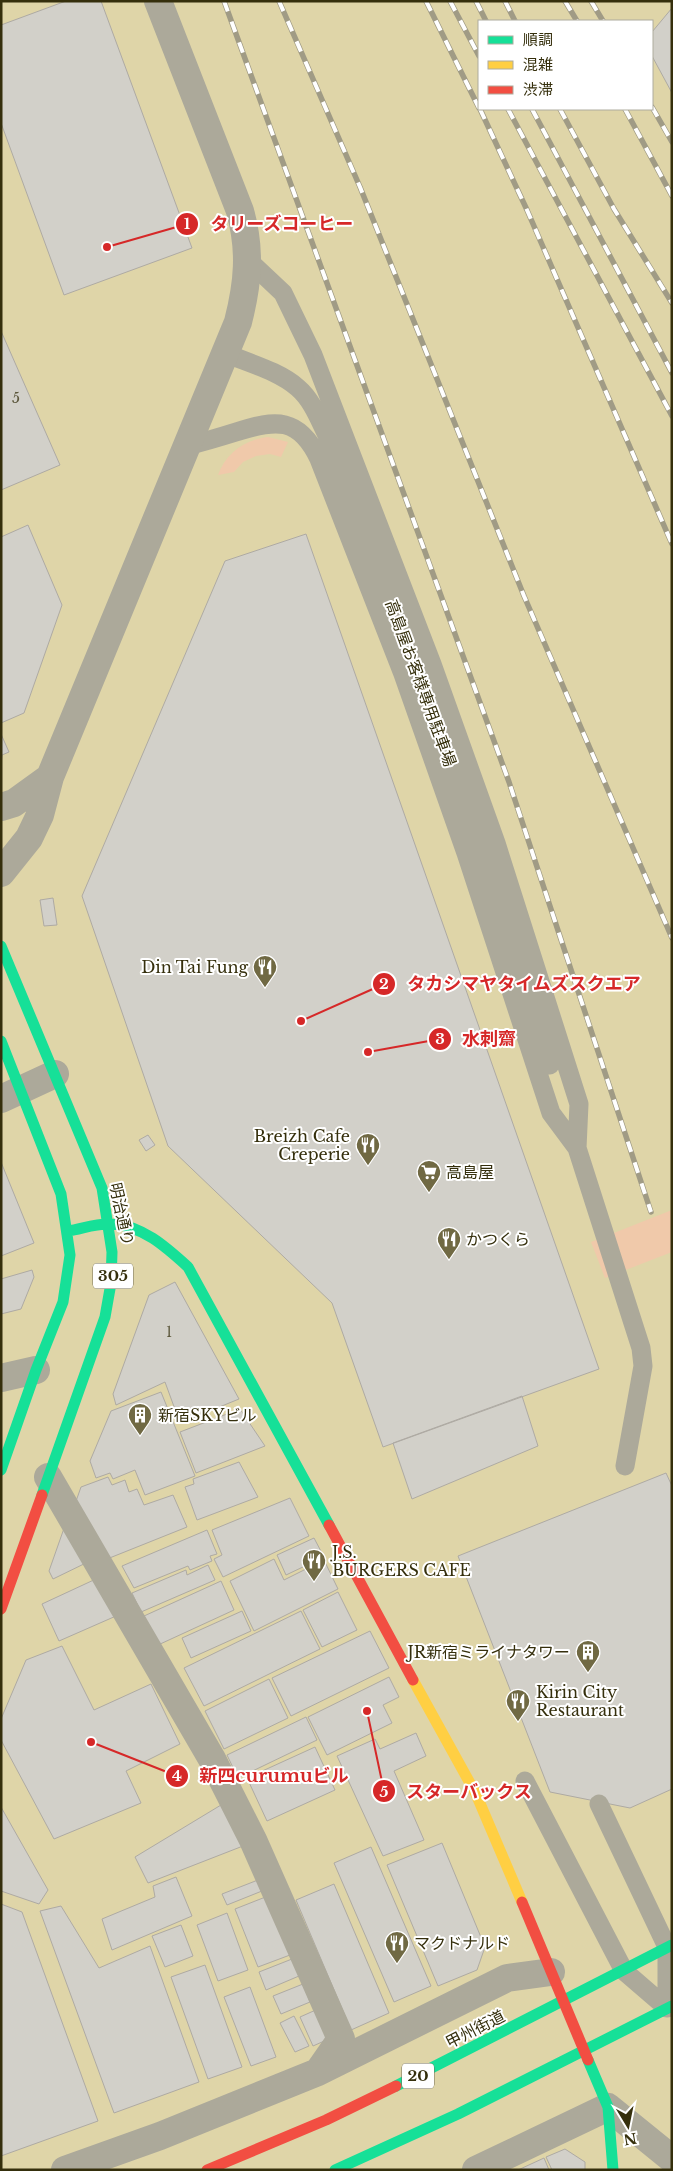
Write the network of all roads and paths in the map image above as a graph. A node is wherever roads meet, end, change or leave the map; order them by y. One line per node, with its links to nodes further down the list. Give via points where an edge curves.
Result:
1 (158, 1): 2 (street, via 240,211)
2 (248, 260): 3 (street, via 243,302); 13 (lane, via 283,292 313,355 432,664 496,843 579,1104)
3 (225, 353): 4 (street); 10 (lane, 高島屋お客様専用駐車場, via 276,375 299,389 316,413 418,669)
4 (187, 446): 5 (street); 13 (lane, via 270,422 293,427 312,444 403,674 466,853 551,1113)
5 (50, 777): 6 (street, via 14,803); 7 (street, via 40,815 29,838)
6 (1, 808)
7 (1, 873)
8 (1, 946): 11 (main road, 明治通り / 305)
9 (1, 1042): 12 (main road, 305)
10 (550, 1065)
11 (55, 1074): 12 (street); 14 (main road, 明治通り / 305, via 102,1188)
12 (11, 1094): 15 (main road, 305, via 61,1194)
13 (577, 1148): 18 (lane, via 641,1348 643,1366)
14 (111, 1224): 15 (main road); 20 (main road, 明治通り / 305, via 114,1254 112,1286 105,1317); 26 (main road, via 141,1231 165,1245 188,1267 476,1794)
15 (68, 1231): 16 (main road, 305, via 70,1255 63,1302)
16 (36, 1370): 17 (street); 19 (main road, 305)
17 (1, 1378)
18 (625, 1466)
19 (1, 1470)
20 (48, 1477): 21 (main road, 明治通り / 305); 28 (street, via 212,1759 253,1840 341,2039)
21 (1, 1609)
22 (525, 1781): 25 (lane)
23 (599, 1804): 24 (lane)
24 (670, 1946): 25 (main road, 甲州街道 / 20); 27 (lane)
25 (624, 1971): 27 (lane); 32 (main road, 甲州街道 / 20, via 430,2070)
26 (551, 1972): 28 (street, via 506,1978); 29 (main road)
27 (669, 2007): 33 (main road, via 458,2114)
28 (318, 2072): 31 (street, via 160,2136)
29 (608, 2107): 30 (street); 34 (street); 35 (main road)
30 (672, 2160)
31 (65, 2170)
32 (207, 2170)
33 (335, 2170)
34 (476, 2170)
35 (613, 2170)

